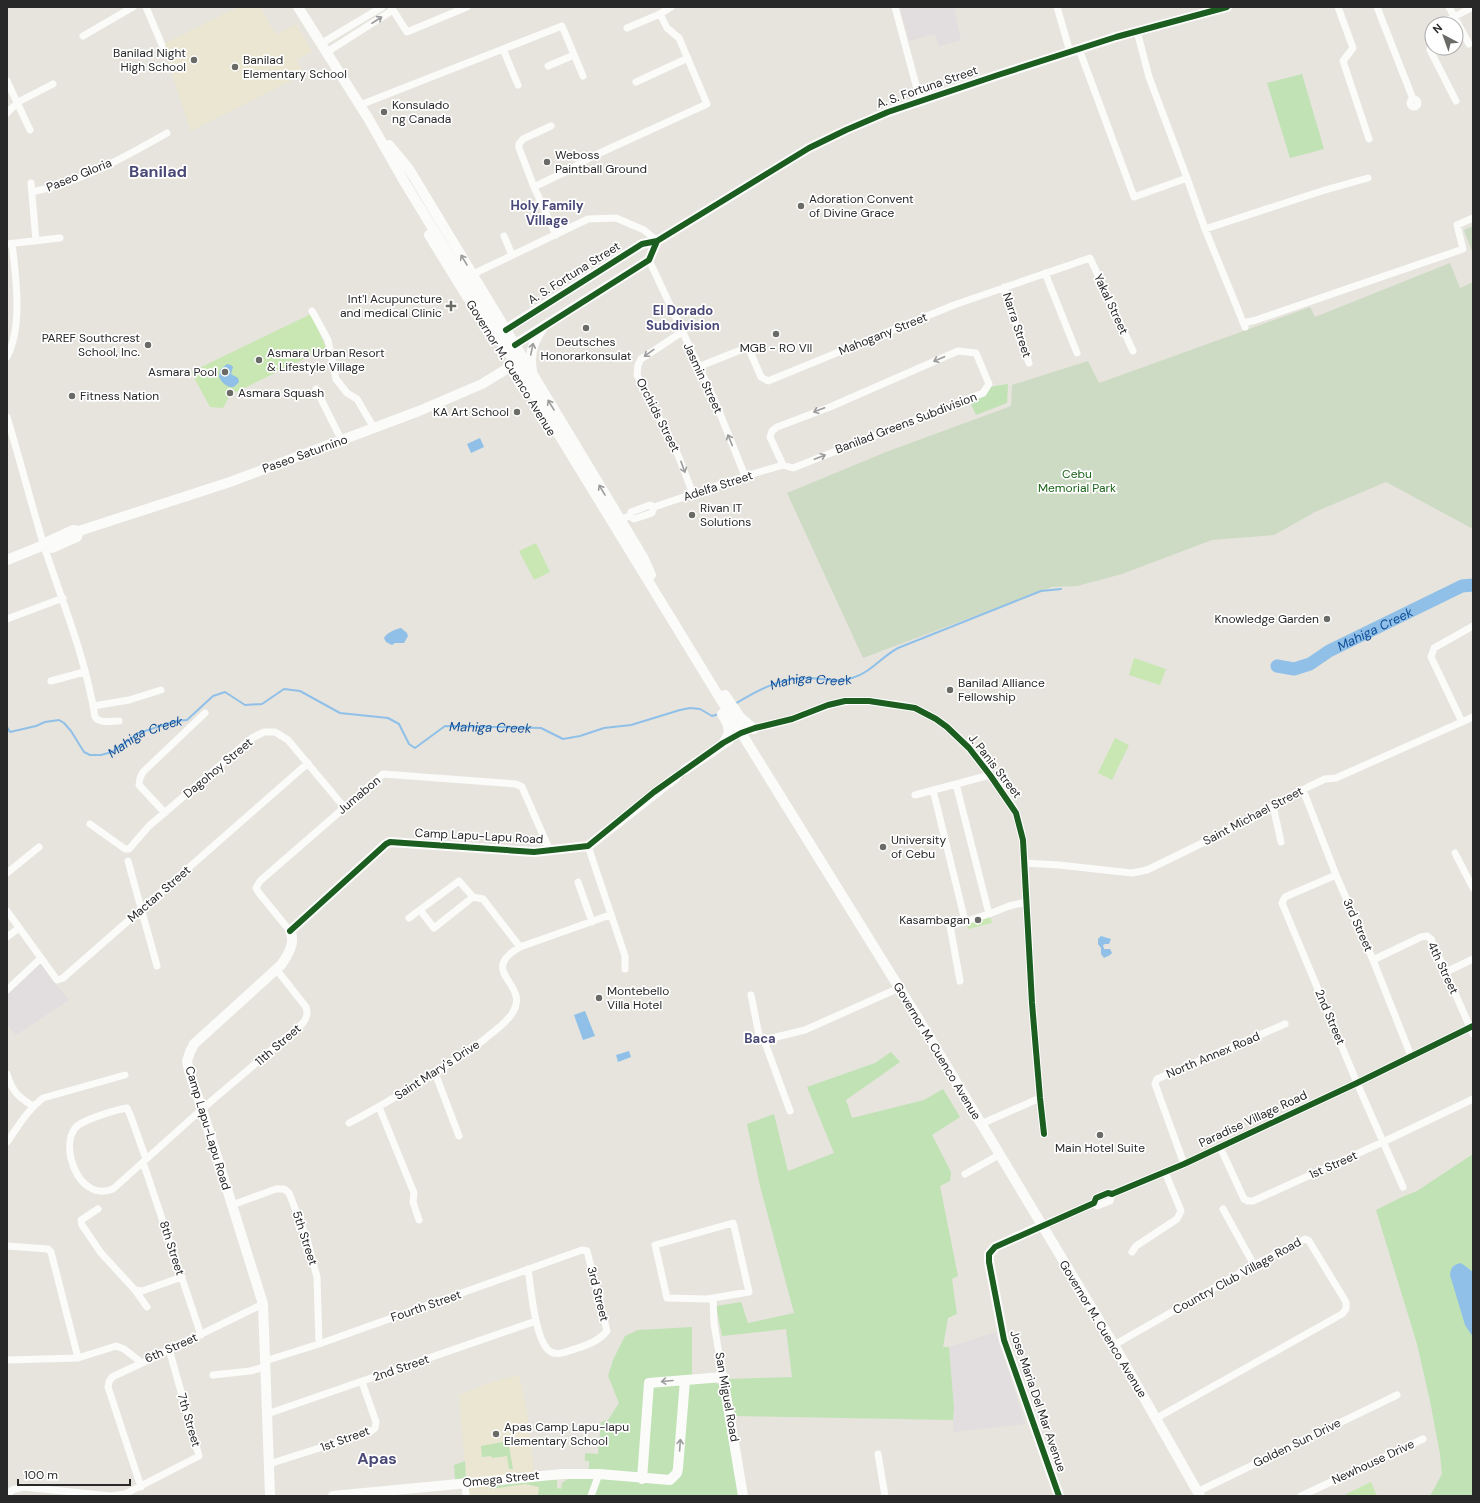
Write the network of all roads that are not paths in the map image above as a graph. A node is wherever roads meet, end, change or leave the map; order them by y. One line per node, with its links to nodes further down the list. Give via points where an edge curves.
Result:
1 (133, 7): 24 (street)
2 (146, 7): 26 (street)
3 (298, 7): 27 (main road, Governor M. Cuenco Avenue)
4 (382, 7): 19 (street)
5 (467, 7): 15 (street, via 406,32)
6 (653, 7): 16 (street)
7 (671, 7): 16 (street)
8 (895, 7): 40 (street)
9 (1057, 7): 29 (street)
10 (1227, 7): 22 (main road, A. S. Fortuna Street)
11 (1338, 7): 49 (street, via 1352,48 1343,61)
12 (1377, 7): 39 (street)
13 (1449, 7): 17 (street)
14 (1473, 7): 18 (street)
15 (392, 9): 20 (street, one-way to 15)
16 (658, 14): 21 (street); 32 (street, via 667,28 679,38)
17 (1454, 16)
18 (1456, 16)
19 (361, 20): 20 (street); 27 (street)
20 (366, 28): 27 (street)
21 (627, 28)
22 (1137, 31): 29 (main road, A. S. Fortuna Street); 50 (street, via 1148,77)
23 (1464, 35): 25 (street)
24 (83, 36)
25 (1469, 44)
26 (162, 45)
27 (324, 48): 43 (main road, Governor M. Cuenco Avenue)
28 (503, 49): 30 (street, via 562,26); 38 (street); 43 (street)
29 (1074, 50): 40 (main road, A. S. Fortuna Street); 50 (street, via 1134,197)
30 (574, 55): 33 (street); 34 (street)
31 (1433, 56): 41 (street)
32 (688, 58): 36 (street); 53 (street, via 707,104 591,157)
33 (548, 66)
34 (583, 76)
35 (7, 81): 42 (street)
36 (636, 82)
37 (53, 84): 42 (street)
38 (518, 85)
39 (1413, 99)
40 (920, 100): 60 (main road, A. S. Fortuna Street, via 809,148)
41 (1456, 101)
42 (18, 102): 44 (street); 47 (street)
43 (360, 105): 45 (main road, Governor M. Cuenco Avenue)
44 (7, 113)
45 (368, 118): 67 (main road, Governor M. Cuenco Avenue, one-way to 45, via 409,170); 68 (main road, Governor M. Cuenco Avenue, via 395,179); 102 (main road, Governor M. Cuenco Avenue, via 405,183)
46 (551, 126): 53 (street, via 519,144)
47 (30, 130)
48 (167, 133): 54 (street, Paseo Gloria, via 93,172 59,186)
49 (1369, 140)
50 (1187, 178): 56 (street)
51 (1368, 178): 56 (street)
52 (31, 183): 54 (street)
53 (534, 187): 57 (street)
54 (32, 192): 61 (street)
55 (1473, 218): 56 (street, via 1457,225 1463,249 1244,325)
56 (1205, 229)
57 (556, 235): 60 (street, via 588,220 616,218 644,230); 63 (street)
58 (504, 236): 63 (street)
59 (60, 238): 61 (street)
60 (658, 241): 65 (main road); 74 (main road, A. S. Fortuna Street, via 642,244)
61 (36, 242): 62 (street)
62 (9, 244): 81 (street, via 17,283 17,299 14,339)
63 (512, 255): 67 (street)
64 (1090, 258): 66 (street, Mahogany Street); 78 (street, Yakal Street)
65 (649, 260): 73 (main road); 75 (street, Jasmin Street)
66 (1045, 273): 69 (street, Mahogany Street); 80 (street)
67 (472, 274): 68 (street); 70 (main road, Governor M. Cuenco Avenue)
68 (457, 281): 71 (main road, Governor M. Cuenco Avenue)
69 (1004, 287): 83 (street, Narra Street); 85 (street, Mahogany Street, via 768,381 761,378 748,347)
70 (487, 300): 71 (main road, via 482,308); 74 (main road, Governor M. Cuenco Avenue)
71 (473, 308): 76 (main road, Governor M. Cuenco Avenue)
72 (312, 310): 90 (street, via 328,340 336,379 347,393 357,398)
73 (545, 326): 77 (main road); 86 (main road, one-way to 73, via 532,349 535,339)
74 (506, 330): 76 (main road, A. S. Fortuna Street); 77 (main road, Governor M. Cuenco Avenue)
75 (682, 332): 85 (street, Jasmin Street); 97 (street, Orchids Street, one-way to 97, via 641,359 637,375 678,454)
76 (492, 338): 79 (main road, Governor M. Cuenco Avenue)
77 (515, 345): 79 (main road); 82 (main road, Governor M. Cuenco Avenue)
78 (1133, 351)
79 (502, 353): 84 (main road, Governor M. Cuenco Avenue)
80 (1077, 353)
81 (7, 357)
82 (524, 359): 84 (main road, Paseo Saturnino); 86 (main road, Governor M. Cuenco Avenue)
83 (1029, 363)
84 (510, 367): 90 (main road, Paseo Saturnino, via 482,384); 91 (main road, Governor M. Cuenco Avenue)
85 (698, 367): 96 (street, Jasmin Street, one-way to 85, via 715,401)
86 (533, 376): 89 (main road, Governor M. Cuenco Avenue, one-way to 86)
87 (316, 389): 92 (street)
88 (7, 417): 99 (street)
89 (564, 426): 91 (main road, via 555,427); 93 (main road, Governor M. Cuenco Avenue)
90 (374, 428): 92 (main road, Paseo Saturnino)
91 (552, 434): 94 (main road, Governor M. Cuenco Avenue)
92 (342, 441): 99 (main road, Paseo Saturnino, via 230,482 79,531 74,530)
93 (577, 448): 94 (main road); 98 (main road, Governor M. Cuenco Avenue, one-way to 93)
94 (565, 456): 102 (main road, Governor M. Cuenco Avenue, via 633,568)
95 (783, 465): 95 (street, Banilad Greens Subdivision, one-way to 95, via 793,468 983,393 989,384 976,352 958,351 777,427 770,437); 96 (street, Adelfa Street)
96 (745, 476): 97 (street, Adelfa Street)
97 (693, 494): 98 (street, Adelfa Street, via 654,508 652,512 634,519)
98 (625, 517): 102 (main road, Governor M. Cuenco Avenue)
99 (44, 545): 100 (main road, Paseo Saturnino); 101 (street)
100 (7, 560)
101 (63, 598): 103 (street); 106 (street)
102 (667, 610): 105 (main road, Governor M. Cuenco Avenue)
103 (7, 619)
104 (1473, 626): 115 (street, via 1434,648 1431,657)
105 (690, 648): 109 (main road); 109 (main road, Governor M. Cuenco Avenue)
106 (84, 672): 107 (street); 110 (street)
107 (51, 681)
108 (161, 690): 110 (street, via 129,700)
109 (715, 691): 112 (main road, Governor M. Cuenco Avenue)
110 (93, 706): 114 (street, via 97,720)
111 (205, 713): 129 (street, via 143,772 140,778 139,785)
112 (731, 716): 116 (main road, via 743,720); 117 (main road, Governor M. Cuenco Avenue); 118 (main road, via 728,736)
113 (1473, 717): 115 (street, Saint Michael Street)
114 (119, 721)
115 (1462, 722): 127 (street, Saint Michael Street, via 1336,778 1325,779)
116 (754, 729): 117 (street, J. Panis Street); 121 (street, J. Panis Street, via 792,720 845,701 902,705 915,708 947,727 969,748)
117 (741, 733): 118 (main road); 164 (main road, Governor M. Cuenco Avenue)
118 (723, 743): 120 (main road)
119 (308, 763): 128 (street, Dagohoy Street); 129 (street, Dagohoy Street, via 288,740 275,732 264,732 252,738); 144 (street, Mactan Street)
120 (685, 770)
121 (990, 775): 123 (street); 137 (street, J. Panis Street, via 1016,813 1023,840)
122 (676, 777): 132 (main road)
123 (956, 784): 124 (street); 147 (street)
124 (933, 790): 125 (street); 150 (street)
125 (915, 794)
126 (1305, 795): 139 (street, 3rd Street)
127 (1273, 806): 131 (street); 137 (street, Saint Michael Street, via 1147,870 1132,873)
128 (344, 807): 134 (street, Jumabon, via 383,774 516,784 522,787); 153 (street, Jumabon, via 260,881 256,888)
129 (165, 813): 130 (street, Dagohoy Street, via 149,826 129,849 125,849)
130 (90, 824)
131 (1281, 842)
132 (588, 846): 134 (main road, Camp Lapu-Lapu Road); 148 (street)
133 (39, 847): 138 (street)
134 (550, 851): 153 (main road, Camp Lapu-Lapu Road, via 390,842)
135 (1455, 853): 141 (street)
136 (128, 861): 144 (street)
137 (1024, 863): 143 (street, J. Panis Street)
138 (7, 873)
139 (1336, 875): 158 (street, 3rd Street); 174 (street, 2nd Street, via 1284,897 1282,903)
140 (578, 882): 151 (street)
141 (1473, 888)
142 (473, 897): 145 (street, via 459,881); 145 (street, via 434,928); 155 (street, via 485,900)
143 (1026, 902): 147 (street); 175 (street, J. Panis Street)
144 (141, 910): 156 (street, Mactan Street, via 63,978 57,980); 159 (street)
145 (420, 910): 149 (street)
146 (7, 911): 152 (street, Mactan Street)
147 (989, 914): 150 (street)
148 (610, 915): 151 (street, Saint Mary's Drive); 161 (street, via 625,956)
149 (409, 918)
150 (965, 921): 163 (street, via 950,926)
151 (592, 922): 155 (street, Saint Mary's Drive)
152 (19, 928): 154 (street); 156 (street, Mactan Street)
153 (290, 931): 160 (main road, Camp Lapu-Lapu Road, via 291,945 287,956)
154 (7, 937)
155 (520, 947): 171 (street, Saint Mary's Drive, via 508,954 502,968 517,994 511,1016 467,1053)
156 (40, 959): 165 (street)
157 (1473, 959): 162 (street)
158 (1373, 960): 162 (street, 4th Street, via 1427,936 1431,939); 170 (street, 3rd Street)
159 (157, 966)
160 (276, 969): 179 (main road, Camp Lapu-Lapu Road, via 194,1044 187,1061); 179 (street, 11th Street, via 306,1007 306,1019)
161 (625, 969)
162 (1446, 972): 168 (street, 4th Street)
163 (960, 981)
164 (899, 988): 169 (street, via 805,1030); 182 (main road, Governor M. Cuenco Avenue)
165 (7, 990)
166 (751, 995): 169 (street, via 760,1040)
167 (1285, 1024): 190 (street, North Annex Road, via 1157,1079 1155,1084)
168 (1472, 1029): 170 (street, Paradise Village Road)
169 (764, 1040): 180 (street)
170 (1411, 1056): 174 (street, Paradise Village Road)
171 (435, 1073): 178 (street, Saint Mary's Drive); 184 (street)
172 (7, 1074): 177 (street, via 13,1090)
173 (125, 1075): 177 (street, via 43,1098)
174 (1357, 1083): 186 (street, 2nd Street); 187 (street, Paradise Village Road)
175 (1040, 1098): 182 (street); 183 (street, J. Panis Street)
176 (1473, 1099): 186 (street, 1st Street)
177 (33, 1106): 185 (street)
178 (379, 1107): 181 (street, Saint Mary's Drive); 197 (street, via 414,1192 413,1202)
179 (202, 1109): 189 (street, 11th Street); 194 (main road, Camp Lapu-Lapu Road)
180 (790, 1111)
181 (349, 1123)
182 (981, 1124): 188 (main road, Governor M. Cuenco Avenue)
183 (1044, 1134)
184 (459, 1136)
185 (7, 1142)
186 (1383, 1142): 187 (street, 1st Street, via 1248,1202 1244,1199); 193 (street, 2nd Street)
187 (1220, 1147): 190 (street, Paradise Village Road)
188 (999, 1155): 192 (street); 198 (main road, Governor M. Cuenco Avenue)
189 (145, 1161): 189 (street, via 113,1189 106,1191 89,1188 79,1176 70,1157 70,1140 73,1132 83,1122 127,1108); 204 (street, 8th Street)
190 (1184, 1164): 191 (street, Paradise Village Road)
191 (1164, 1172): 198 (street, Paradise Village Road, via 1112,1194 1110,1201 1097,1206 1094,1203); 201 (street, via 1181,1212 1177,1219 1136,1246)
192 (965, 1174)
193 (1402, 1187)
194 (232, 1205): 207 (main road, Camp Lapu-Lapu Road); 211 (street, 5th Street, via 276,1189 284,1189 289,1194 308,1239 317,1277)
195 (98, 1209): 205 (street, via 81,1220 82,1225 101,1253)
196 (1223, 1209): 202 (street)
197 (419, 1220)
198 (1042, 1226): 212 (main road, Governor M. Cuenco Avenue); 241 (main road, Jose Maria Del Mar Avenue, via 995,1247 989,1254 1004,1340)
199 (7, 1246): 214 (street, via 48,1249 51,1252)
200 (587, 1252): 203 (street, Fourth Street, via 582,1250); 209 (street, 3rd Street, via 607,1331 590,1344 560,1354 551,1352 543,1345)
201 (1132, 1252)
202 (1254, 1265): 212 (street, Country Club Village Road); 224 (street, Country Club Village Road, via 1305,1239 1310,1241 1346,1302 1346,1309 1342,1314)
203 (528, 1270): 209 (street, 3rd Street); 211 (street, Fourth Street)
204 (182, 1277): 205 (street, via 142,1291); 210 (street, 8th Street)
205 (135, 1290): 208 (street)
206 (713, 1298): 206 (street, via 749,1292 733,1223 655,1245 667,1298); 219 (street, San Miguel Road, via 714,1324)
207 (262, 1304): 210 (street, 6th Street); 217 (main road, Camp Lapu-Lapu Road)
208 (148, 1307)
209 (536, 1321): 221 (street, 2nd Street)
210 (201, 1334): 213 (street, 6th Street)
211 (319, 1344): 217 (street, Fourth Street)
212 (1114, 1345): 224 (main road, Governor M. Cuenco Avenue)
213 (169, 1349): 216 (street, 6th Street); 231 (street, 7th Street, via 199,1456)
214 (78, 1358): 215 (street, 6th Street); 216 (street, 6th Street, via 116,1346)
215 (7, 1360)
216 (142, 1363): 231 (street, via 112,1377 108,1387)
217 (265, 1364): 218 (street, Fourth Street, via 250,1371); 223 (main road, Camp Lapu-Lapu Road)
218 (213, 1375)
219 (723, 1377): 220 (main road); 239 (main road, San Miguel Road)
220 (685, 1380): 229 (main road, Omega Street, one-way to 220, via 670,1480 678,1468); 229 (main road, one-way to 229, via 649,1383)
221 (362, 1382): 223 (street, 2nd Street); 227 (street, 1st Street, via 376,1422 375,1428 370,1432)
222 (1397, 1395): 233 (street, Golden Sun Drive)
223 (267, 1414): 227 (main road, Camp Lapu-Lapu Road)
224 (1155, 1418): 233 (main road, Governor M. Cuenco Avenue)
225 (1423, 1439): 242 (street, Newhouse Drive)
226 (878, 1454): 240 (street)
227 (269, 1464): 235 (main road, Camp Lapu-Lapu Road)
228 (599, 1474): 229 (main road, Omega Street); 230 (main road, Omega Street, via 547,1475); 238 (street)
229 (642, 1479)
230 (464, 1483): 232 (main road, Omega Street); 237 (street)
231 (141, 1487): 234 (street, 7th Street, via 126,1494 111,1496 23,1488 12,1490)
232 (377, 1494): 236 (main road, Omega Street)
233 (1198, 1494)
234 (7, 1496)
235 (270, 1496)
236 (333, 1496)
237 (466, 1496)
238 (591, 1496)
239 (743, 1496)
240 (885, 1496)
241 (1059, 1496)
242 (1301, 1496)

